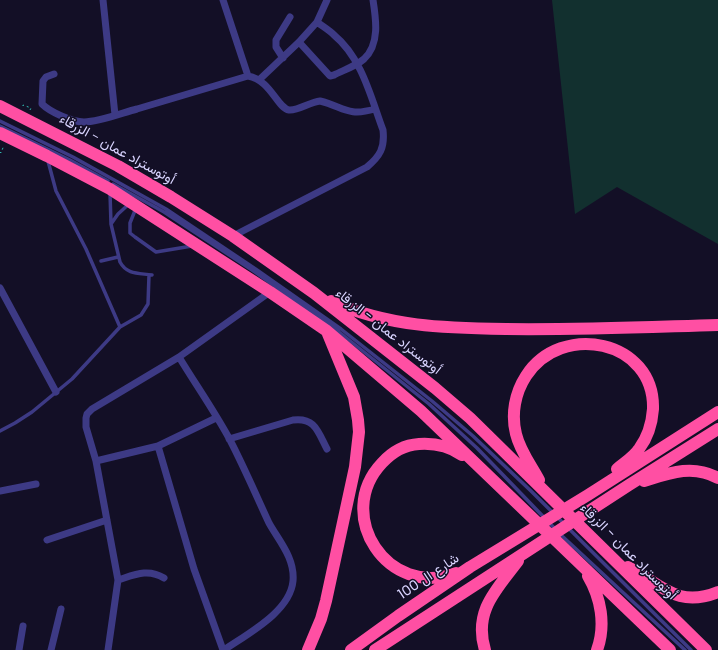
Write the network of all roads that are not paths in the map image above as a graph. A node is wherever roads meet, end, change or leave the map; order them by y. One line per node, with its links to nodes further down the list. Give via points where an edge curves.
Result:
1 (103, 0): 15 (street)
2 (223, 0): 11 (street)
3 (327, 0): 6 (street)
4 (373, 0): 9 (street, via 376,16 375,35 368,54)
5 (290, 17): 8 (street, via 276,40 276,47)
6 (317, 22): 7 (street); 9 (street, via 339,40)
7 (299, 42): 8 (street); 9 (street, via 330,76)
8 (283, 58): 12 (street)
9 (357, 63): 14 (street)
10 (54, 74): 15 (street, via 43,81 42,104 47,108 79,121)
11 (248, 76): 12 (street); 15 (street)
12 (259, 80): 14 (street, via 284,107 290,110 315,101 350,112)
13 (0, 106): 23 (highway, أوتوستراد عمان - الزرقاء, via 118,166)
14 (375, 109): 23 (street, via 383,130 384,142 375,160 367,167)
15 (115, 115)
16 (0, 121): 72 (lane, via 73,157 166,209 341,329 473,436)
17 (0, 126): 71 (lane, via 70,160 164,212 339,332 429,404 477,448 561,535)
18 (0, 133): 19 (highway)
19 (47, 156): 20 (highway); 31 (lane, via 56,191 86,250)
20 (110, 189): 21 (highway); 22 (lane)
21 (133, 204): 22 (lane, via 122,210); 24 (highway); 24 (lane, via 130,232 151,250 158,252)
22 (111, 224): 25 (lane)
23 (233, 236): 29 (highway, أوتوستراد عمان - الزرقاء)
24 (196, 246): 28 (highway)
25 (118, 256): 26 (lane); 31 (lane, via 126,270 150,275 146,310)
26 (101, 261)
27 (0, 288): 34 (street)
28 (270, 292): 32 (highway); 33 (street)
29 (314, 293): 30 (highway, via 370,316 429,326 534,329); 48 (highway, أوتوستراد عمان - الزرقاء, via 453,403)
30 (718, 325)
31 (120, 328): 34 (lane, via 72,379)
32 (327, 331): 43 (highway, via 421,411); 66 (highway, via 354,397 358,420 358,444 326,601)
33 (179, 357): 36 (street); 42 (street, via 99,404 87,414 86,426)
34 (56, 392): 38 (lane, via 24,418)
35 (718, 412): 46 (highway, شارع ال 100)
36 (216, 418): 39 (street); 40 (street)
37 (718, 428): 47 (highway)
38 (0, 431)
39 (229, 439): 41 (street, via 302,418 313,424); 65 (street, via 287,554 293,581 290,592 274,615)
40 (158, 446): 42 (street); 65 (street, via 194,569)
41 (327, 449)
42 (96, 461): 50 (street)
43 (484, 470): 54 (highway); 55 (highway, via 451,448 425,444 408,446 393,452 380,464 370,478 364,500 364,517 369,536 379,553 391,565 414,575 430,578 446,576)
44 (718, 478): 47 (highway, via 701,471 676,471)
45 (36, 484): 49 (street)
46 (605, 484): 48 (highway, via 639,449 648,434 653,418 653,400 649,383 634,362 612,348 586,343 561,348 542,359 527,374 518,392 514,413 516,434 519,445); 55 (highway, شارع ال 100)
47 (629, 485): 52 (highway)
48 (544, 490): 53 (highway, أوتوستراد عمان - الزرقاء)
49 (0, 491)
50 (107, 520): 51 (street); 57 (street)
51 (47, 540)
52 (524, 554): 68 (highway); 69 (highway, via 496,589 485,608 482,641)
53 (617, 563): 58 (highway, via 675,595 692,598); 73 (highway, أوتوستراد عمان - الزرقاء)
54 (582, 564): 61 (highway, via 598,595 602,615); 70 (highway)
55 (470, 567): 67 (highway, شارع ال 100)
56 (164, 578): 57 (street, via 158,574 144,572)
57 (118, 580): 64 (street)
58 (718, 592)
59 (62, 609): 63 (street)
60 (23, 626): 62 (street)
61 (599, 647)
62 (19, 650)
63 (51, 650)
64 (108, 650)
65 (223, 650)
66 (308, 650)
67 (351, 650)
68 (375, 650)
69 (485, 650)
70 (670, 650)
71 (685, 650)
72 (691, 650)
73 (706, 650)

